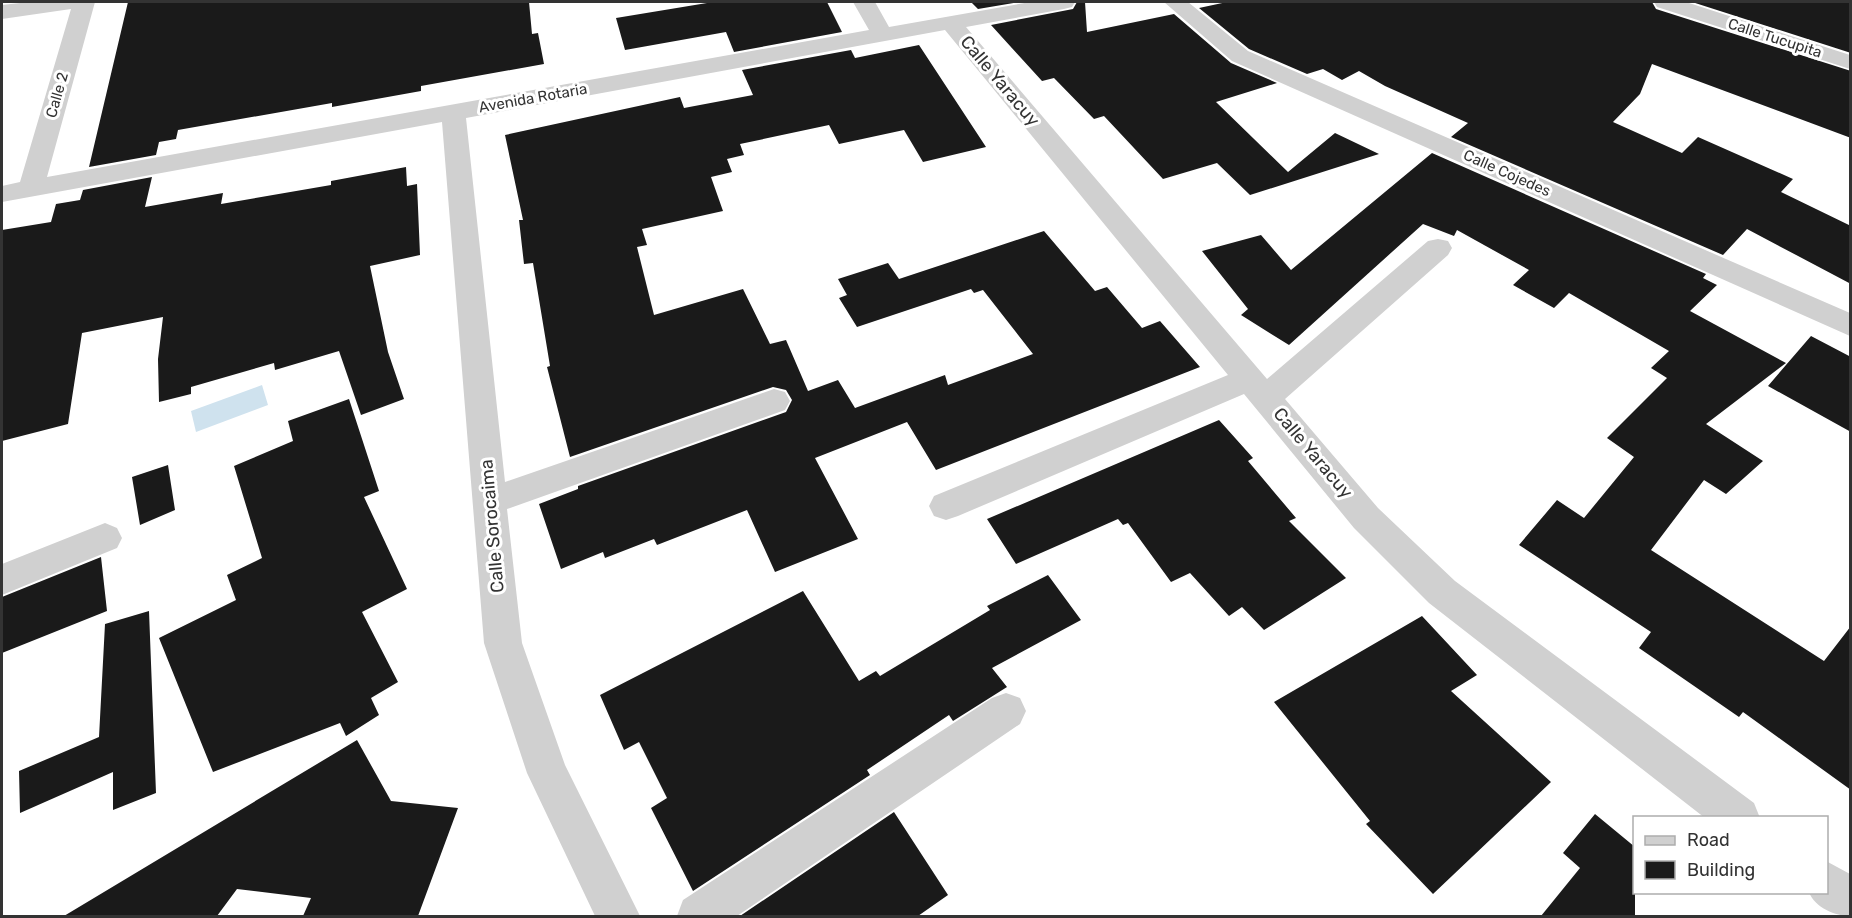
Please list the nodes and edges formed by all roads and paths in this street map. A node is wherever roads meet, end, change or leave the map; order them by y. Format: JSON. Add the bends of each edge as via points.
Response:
{"nodes":[{"id":1,"x":72,"y":2,"type":"edge"},
{"id":2,"x":84,"y":2,"type":"edge"},
{"id":3,"x":864,"y":2,"type":"edge"},
{"id":4,"x":1064,"y":2,"type":"edge"},
{"id":5,"x":1175,"y":2,"type":"edge"},
{"id":6,"x":1665,"y":2,"type":"edge"},
{"id":7,"x":2,"y":12,"type":"edge"},
{"id":8,"x":950,"y":22,"type":"junction"},
{"id":9,"x":883,"y":35,"type":"junction"},
{"id":10,"x":1851,"y":62,"type":"edge"},
{"id":11,"x":453,"y":112,"type":"junction"},
{"id":12,"x":31,"y":189,"type":"junction"},
{"id":13,"x":2,"y":194,"type":"edge"},
{"id":14,"x":1438,"y":248,"type":"dead end"},
{"id":15,"x":1851,"y":325,"type":"edge"},
{"id":16,"x":1258,"y":388,"type":"junction"},
{"id":17,"x":774,"y":401,"type":"dead end"},
{"id":18,"x":490,"y":501,"type":"junction"},
{"id":19,"x":946,"y":506,"type":"dead end"},
{"id":20,"x":105,"y":538,"type":"dead end"},
{"id":21,"x":2,"y":579,"type":"edge"},
{"id":22,"x":1006,"y":711,"type":"dead end"},
{"id":23,"x":1736,"y":816,"type":"edge"},
{"id":24,"x":1828,"y":883,"type":"edge"},
{"id":25,"x":1851,"y":900,"type":"edge"},
{"id":26,"x":618,"y":916,"type":"edge"},
{"id":27,"x":699,"y":916,"type":"edge"}],
"edges":[{"from":1,"to":7,"type":"street"},
{"from":2,"to":12,"type":"street","name":"Calle 2"},
{"from":3,"to":9,"type":"street"},
{"from":4,"to":8,"type":"street","name":"Avenida Rotaria"},
{"from":5,"to":15,"type":"street","name":"Calle Cojedes","via":[[1240,56]]},
{"from":6,"to":10,"type":"street","name":"Calle Tucupita"},
{"from":8,"to":9,"type":"street","name":"Avenida Rotaria"},
{"from":8,"to":16,"type":"street","name":"Calle Yaracuy"},
{"from":9,"to":11,"type":"street","name":"Avenida Rotaria"},
{"from":11,"to":12,"type":"street","name":"Avenida Rotaria"},
{"from":11,"to":18,"type":"street","name":"Calle Sorocaima"},
{"from":12,"to":13,"type":"street","name":"Avenida Rotaria"},
{"from":14,"to":16,"type":"street"},
{"from":16,"to":19,"type":"street"},
{"from":16,"to":23,"type":"street","name":"Calle Yaracuy","via":[[1366,518],[1442,592]]},
{"from":17,"to":18,"type":"street"},
{"from":18,"to":26,"type":"street","name":"Calle Sorocaima","via":[[503,642],[548,773]]},
{"from":20,"to":21,"type":"street"},
{"from":22,"to":27,"type":"street"},
{"from":24,"to":25,"type":"street"}]}
